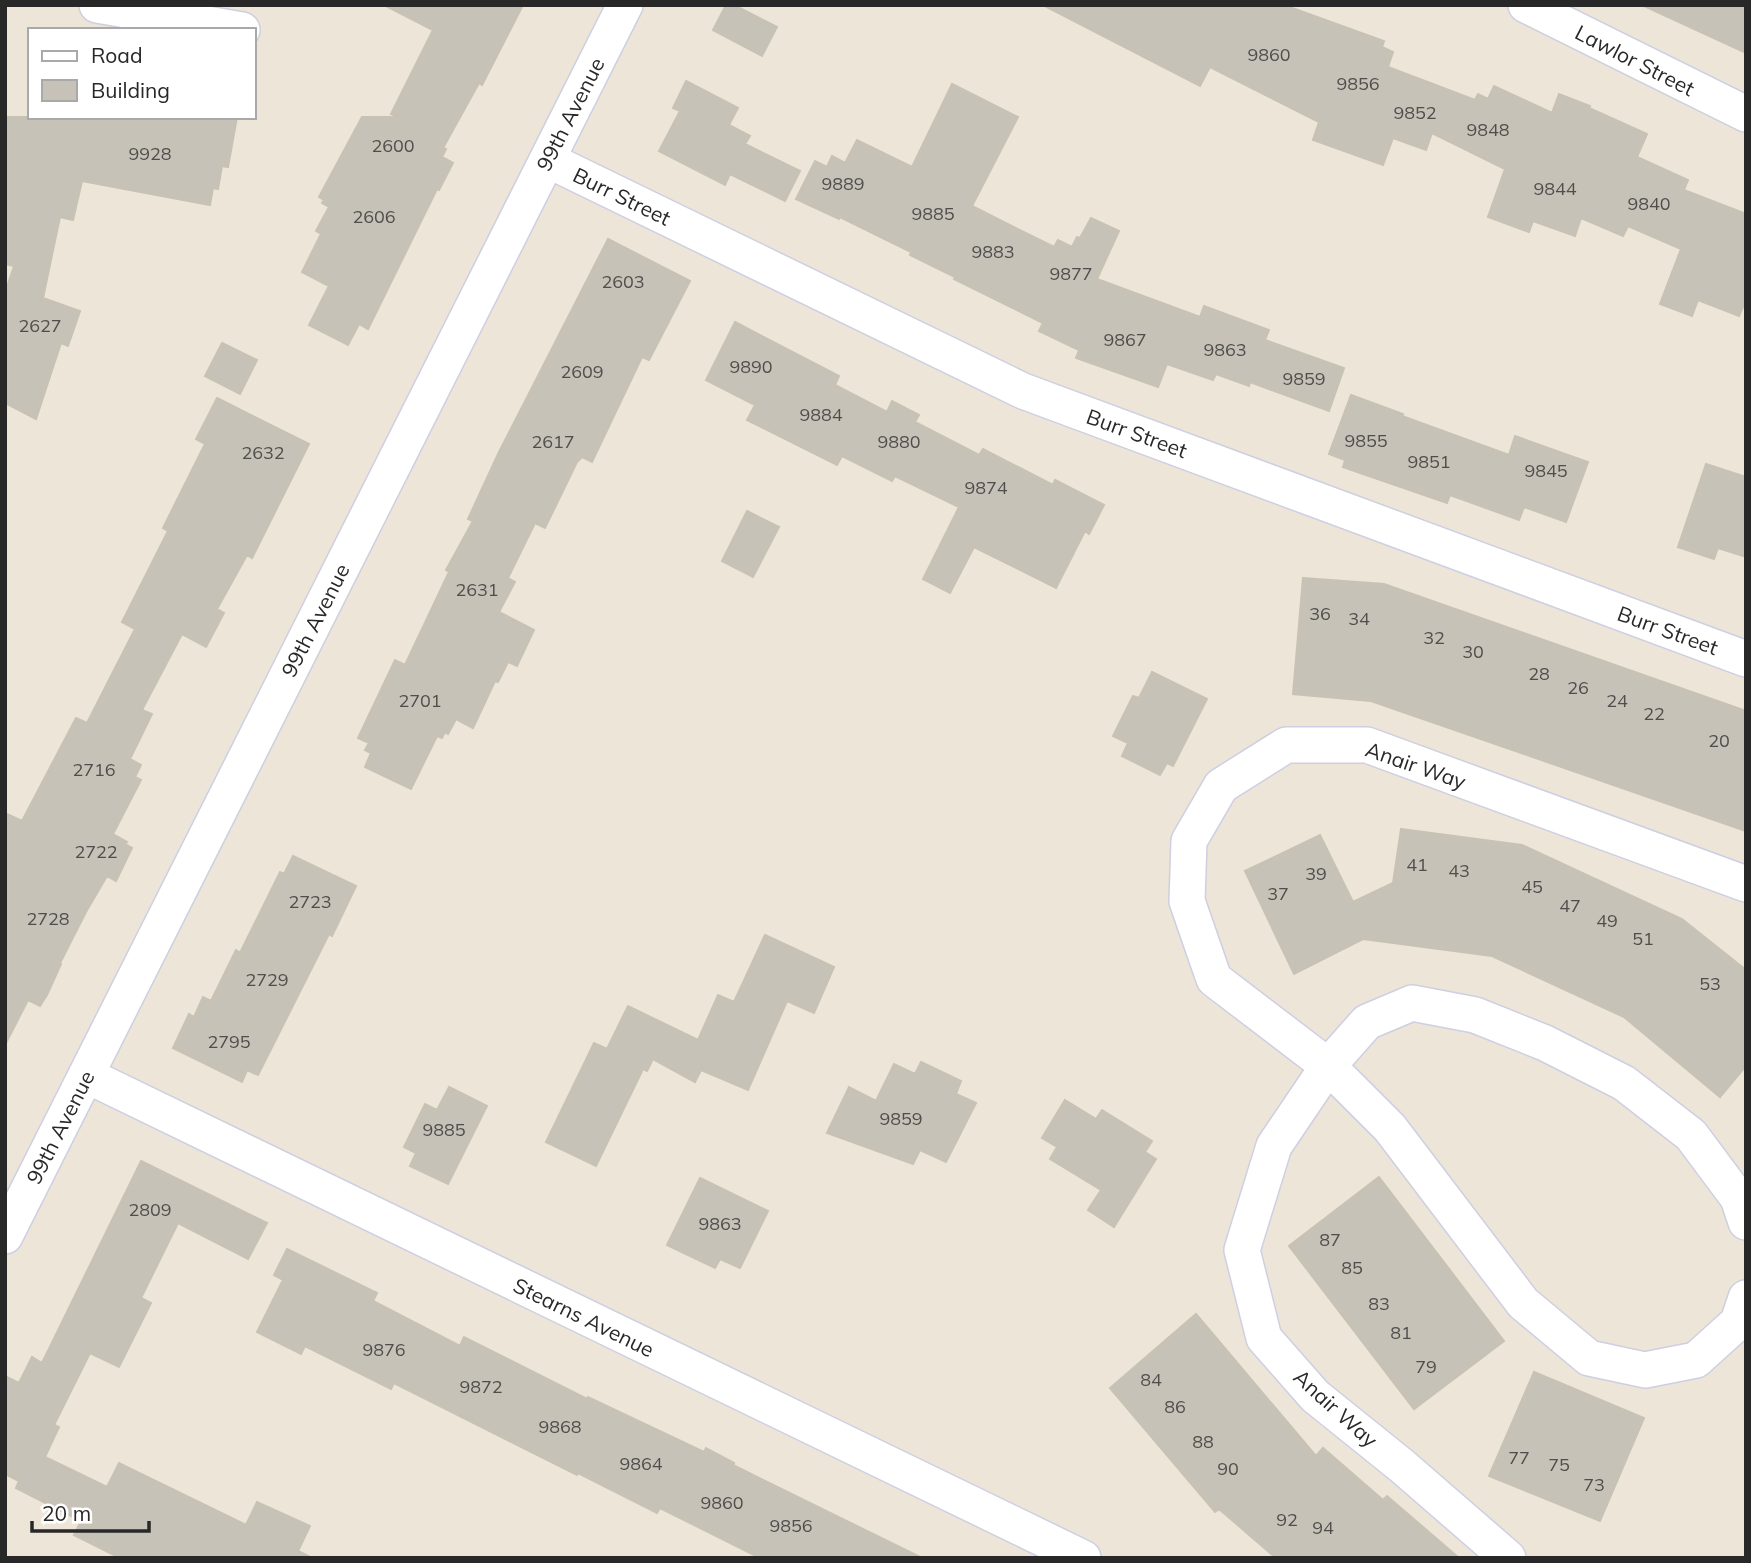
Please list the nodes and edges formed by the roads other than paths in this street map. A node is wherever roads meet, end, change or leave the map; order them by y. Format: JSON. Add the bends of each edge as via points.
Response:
{"nodes":[{"id":1,"x":97,"y":5,"type":"edge"},
{"id":2,"x":625,"y":5,"type":"edge"},
{"id":3,"x":1526,"y":5,"type":"edge"},
{"id":4,"x":230,"y":28,"type":"edge"},
{"id":5,"x":1746,"y":114,"type":"edge"},
{"id":6,"x":548,"y":160,"type":"junction"},
{"id":7,"x":1746,"y":659,"type":"edge"},
{"id":8,"x":1746,"y":884,"type":"edge"},
{"id":9,"x":1328,"y":1066,"type":"junction"},
{"id":10,"x":86,"y":1074,"type":"junction"},
{"id":11,"x":1746,"y":1222,"type":"edge"},
{"id":12,"x":5,"y":1236,"type":"edge"},
{"id":13,"x":1746,"y":1298,"type":"edge"},
{"id":14,"x":1083,"y":1558,"type":"edge"},
{"id":15,"x":1508,"y":1558,"type":"edge"}],
"edges":[{"from":1,"to":4,"type":"street"},
{"from":2,"to":6,"type":"street","name":"99th Avenue"},
{"from":3,"to":5,"type":"street","name":"Lawlor Street"},
{"from":6,"to":7,"type":"street","name":"Burr Street","via":[[1023,391]]},
{"from":6,"to":10,"type":"street","name":"99th Avenue"},
{"from":8,"to":9,"type":"street","name":"Anair Way","via":[[1367,745],[1286,746],[1221,786],[1189,841],[1186,901],[1214,978]]},
{"from":9,"to":11,"type":"street","name":"Anair Way","via":[[1367,1022],[1412,1003],[1475,1015],[1545,1043],[1624,1083],[1691,1135],[1738,1198]]},
{"from":9,"to":13,"type":"street","name":"Anair Way","via":[[1390,1128],[1523,1303],[1590,1358],[1645,1370],[1696,1360],[1738,1322]]},
{"from":9,"to":15,"type":"street","name":"Anair Way","via":[[1274,1146],[1242,1250],[1264,1338],[1315,1396]]},
{"from":10,"to":12,"type":"street","name":"99th Avenue"},
{"from":10,"to":14,"type":"street","name":"Stearns Avenue"}]}
